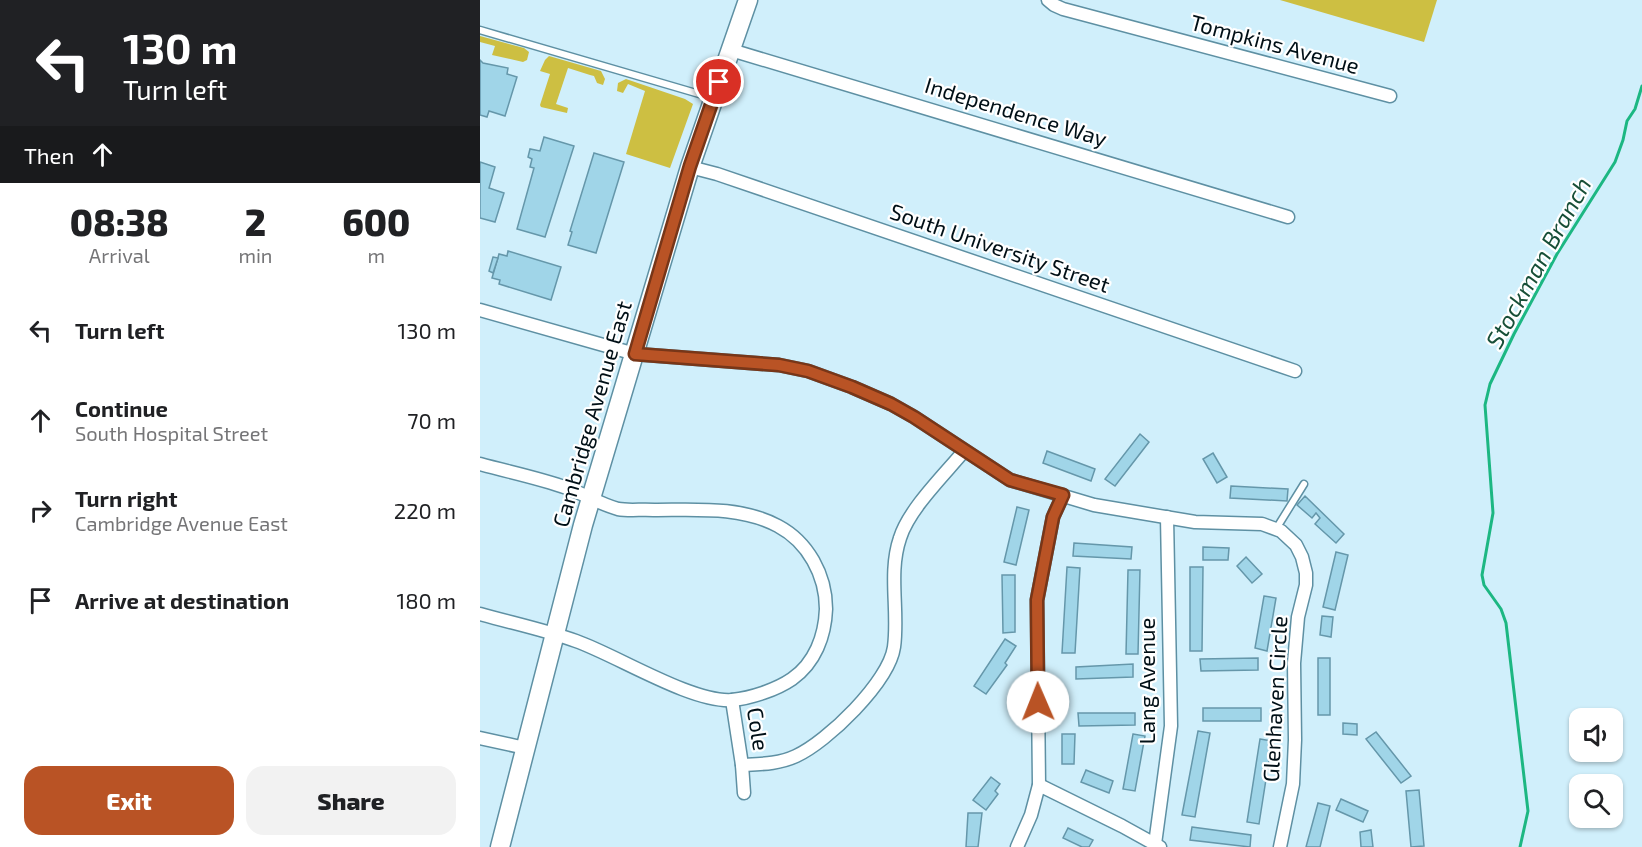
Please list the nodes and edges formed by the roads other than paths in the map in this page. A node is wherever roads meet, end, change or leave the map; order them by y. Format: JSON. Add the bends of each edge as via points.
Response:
{"nodes":[{"id":1,"x":748,"y":0,"type":"edge"},
{"id":2,"x":1048,"y":0,"type":"edge"},
{"id":3,"x":480,"y":30,"type":"edge"},
{"id":4,"x":731,"y":50,"type":"junction"},
{"id":5,"x":1390,"y":96,"type":"dead end"},
{"id":6,"x":714,"y":98,"type":"junction"},
{"id":7,"x":690,"y":166,"type":"junction"},
{"id":8,"x":1288,"y":217,"type":"dead end"},
{"id":9,"x":480,"y":310,"type":"edge"},
{"id":10,"x":635,"y":354,"type":"junction"},
{"id":11,"x":1295,"y":371,"type":"dead end"},
{"id":12,"x":964,"y":451,"type":"junction"},
{"id":13,"x":480,"y":464,"type":"edge"},
{"id":14,"x":1304,"y":484,"type":"dead end"},
{"id":15,"x":1063,"y":495,"type":"junction"},
{"id":16,"x":591,"y":498,"type":"junction"},
{"id":17,"x":1167,"y":517,"type":"junction"},
{"id":18,"x":1275,"y":529,"type":"junction"},
{"id":19,"x":480,"y":614,"type":"edge"},
{"id":20,"x":554,"y":635,"type":"junction"},
{"id":21,"x":732,"y":700,"type":"junction"},
{"id":22,"x":480,"y":738,"type":"edge"},
{"id":23,"x":525,"y":748,"type":"junction"},
{"id":24,"x":742,"y":765,"type":"junction"},
{"id":25,"x":1039,"y":785,"type":"junction"},
{"id":26,"x":744,"y":793,"type":"dead end"},
{"id":27,"x":1158,"y":846,"type":"edge"},
{"id":28,"x":500,"y":847,"type":"edge"},
{"id":29,"x":1017,"y":847,"type":"edge"},
{"id":30,"x":1280,"y":847,"type":"edge"}],
"edges":[{"from":1,"to":4,"type":"main road","name":"Cambridge Avenue East"},
{"from":2,"to":5,"type":"street","name":"Tompkins Avenue","via":[[1063,9]]},
{"from":3,"to":6,"type":"lane"},
{"from":4,"to":6,"type":"main road","name":"Cambridge Avenue East"},
{"from":4,"to":8,"type":"street","name":"Independence Way"},
{"from":6,"to":7,"type":"main road","name":"Cambridge Avenue East"},
{"from":7,"to":10,"type":"main road","name":"Cambridge Avenue East"},
{"from":7,"to":11,"type":"street","name":"South University Street"},
{"from":9,"to":10,"type":"street","name":"Glenhaven Circle"},
{"from":10,"to":12,"type":"street","name":"Glenhaven Circle","via":[[779,365],[808,371],[891,404]]},
{"from":10,"to":16,"type":"main road","name":"Cambridge Avenue East"},
{"from":12,"to":15,"type":"street","name":"Glenhaven Circle","via":[[1010,480]]},
{"from":12,"to":24,"type":"street","via":[[912,515],[900,536],[895,562],[894,647],[880,680],[809,749],[780,762]]},
{"from":13,"to":16,"type":"street"},
{"from":14,"to":18,"type":"lane"},
{"from":15,"to":17,"type":"street","name":"Glenhaven Circle","via":[[1094,506]]},
{"from":15,"to":25,"type":"street","via":[[1053,517],[1037,600]]},
{"from":16,"to":20,"type":"main road","name":"Cambridge Avenue East"},
{"from":16,"to":21,"type":"street","via":[[619,509],[718,511],[750,516],[785,530],[809,554],[821,578],[826,604],[824,630],[816,652],[786,682]]},
{"from":17,"to":18,"type":"street","name":"Glenhaven Circle","via":[[1195,522],[1252,523]]},
{"from":17,"to":27,"type":"street","name":"Lang Avenue","via":[[1171,726]]},
{"from":18,"to":30,"type":"street","name":"Glenhaven Circle","via":[[1296,545],[1306,573],[1294,663],[1293,784]]},
{"from":19,"to":20,"type":"street"},
{"from":20,"to":21,"type":"street","via":[[702,696]]},
{"from":20,"to":23,"type":"main road","name":"Cambridge Avenue East"},
{"from":21,"to":24,"type":"street","name":"Cole"},
{"from":22,"to":23,"type":"street"},
{"from":23,"to":28,"type":"main road","name":"Cambridge Avenue East"},
{"from":24,"to":26,"type":"street"},
{"from":25,"to":27,"type":"street"},
{"from":25,"to":29,"type":"street"}]}
